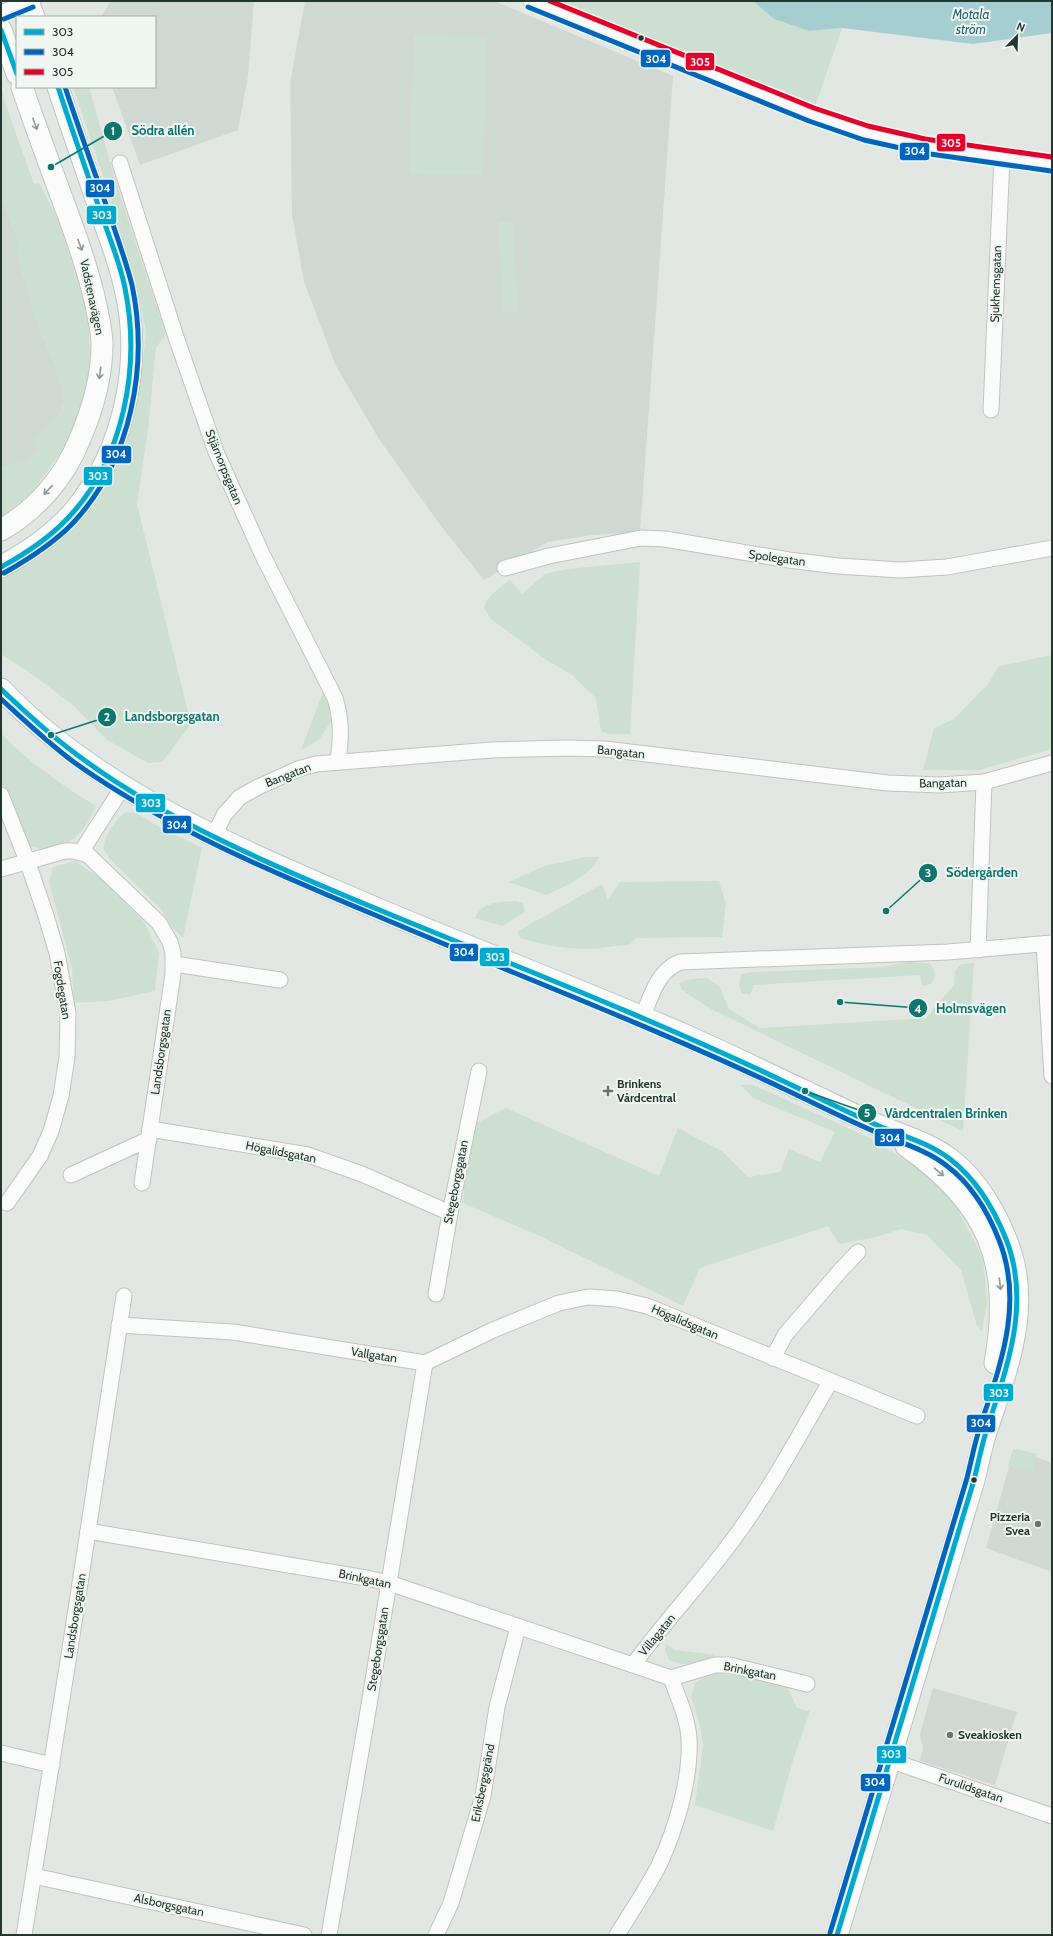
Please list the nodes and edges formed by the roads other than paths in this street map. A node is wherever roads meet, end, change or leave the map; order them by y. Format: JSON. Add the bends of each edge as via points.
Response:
{"nodes":[{"id":1,"x":531,"y":1,"type":"edge"},
{"id":2,"x":30,"y":5,"type":"edge"},
{"id":3,"x":1,"y":13,"type":"edge"},
{"id":4,"x":1,"y":30,"type":"edge"},
{"id":5,"x":16,"y":71,"type":"edge"},
{"id":6,"x":22,"y":88,"type":"edge"},
{"id":7,"x":58,"y":88,"type":"edge"},
{"id":8,"x":1002,"y":157,"type":"junction"},
{"id":9,"x":120,"y":163,"type":"dead end"},
{"id":10,"x":1052,"y":164,"type":"edge"},
{"id":11,"x":990,"y":410,"type":"dead end"},
{"id":12,"x":1,"y":530,"type":"edge"},
{"id":13,"x":1052,"y":548,"type":"edge"},
{"id":14,"x":1,"y":567,"type":"edge"},
{"id":15,"x":505,"y":568,"type":"dead end"},
{"id":16,"x":1,"y":689,"type":"edge"},
{"id":17,"x":338,"y":762,"type":"junction"},
{"id":18,"x":1052,"y":763,"type":"edge"},
{"id":19,"x":984,"y":782,"type":"junction"},
{"id":20,"x":124,"y":785,"type":"junction"},
{"id":21,"x":1,"y":795,"type":"edge"},
{"id":22,"x":214,"y":836,"type":"junction"},
{"id":23,"x":81,"y":852,"type":"junction"},
{"id":24,"x":28,"y":863,"type":"junction"},
{"id":25,"x":1,"y":869,"type":"edge"},
{"id":26,"x":1048,"y":944,"type":"edge"},
{"id":27,"x":978,"y":950,"type":"junction"},
{"id":28,"x":174,"y":964,"type":"junction"},
{"id":29,"x":280,"y":980,"type":"dead end"},
{"id":30,"x":642,"y":1018,"type":"junction"},
{"id":31,"x":479,"y":1071,"type":"dead end"},
{"id":32,"x":1052,"y":1076,"type":"edge"},
{"id":33,"x":149,"y":1134,"type":"junction"},
{"id":34,"x":71,"y":1175,"type":"dead end"},
{"id":35,"x":142,"y":1183,"type":"dead end"},
{"id":36,"x":7,"y":1203,"type":"dead end"},
{"id":37,"x":450,"y":1213,"type":"junction"},
{"id":38,"x":858,"y":1252,"type":"dead end"},
{"id":39,"x":436,"y":1294,"type":"dead end"},
{"id":40,"x":124,"y":1296,"type":"dead end"},
{"id":41,"x":120,"y":1325,"type":"junction"},
{"id":42,"x":774,"y":1358,"type":"junction"},
{"id":43,"x":424,"y":1363,"type":"junction"},
{"id":44,"x":830,"y":1382,"type":"junction"},
{"id":45,"x":917,"y":1416,"type":"dead end"},
{"id":46,"x":88,"y":1531,"type":"junction"},
{"id":47,"x":389,"y":1583,"type":"junction"},
{"id":48,"x":518,"y":1627,"type":"junction"},
{"id":49,"x":633,"y":1665,"type":"junction"},
{"id":50,"x":671,"y":1678,"type":"junction"},
{"id":51,"x":807,"y":1684,"type":"dead end"},
{"id":52,"x":1,"y":1753,"type":"edge"},
{"id":53,"x":889,"y":1760,"type":"junction"},
{"id":54,"x":52,"y":1765,"type":"junction"},
{"id":55,"x":1052,"y":1816,"type":"edge"},
{"id":56,"x":34,"y":1876,"type":"junction"},
{"id":57,"x":24,"y":1935,"type":"edge"},
{"id":58,"x":304,"y":1935,"type":"edge"},
{"id":59,"x":329,"y":1935,"type":"edge"},
{"id":60,"x":436,"y":1935,"type":"edge"},
{"id":61,"x":617,"y":1935,"type":"edge"},
{"id":62,"x":836,"y":1935,"type":"edge"}],
"edges":[{"from":1,"to":8,"type":"street","via":[[866,133],[911,143]]},
{"from":2,"to":3,"type":"street"},
{"from":4,"to":5,"type":"main road"},
{"from":6,"to":12,"type":"main road","name":"Vadstenavägen","one_way":true,"via":[[83,253],[98,316],[102,342],[101,368],[87,423],[58,481],[34,505]]},
{"from":7,"to":14,"type":"main road","via":[[125,288],[132,349],[129,383],[123,416],[113,447],[90,491],[57,528],[28,552]]},
{"from":8,"to":10,"type":"street"},
{"from":8,"to":11,"type":"street","name":"Sjukhemsgatan"},
{"from":9,"to":17,"type":"street","name":"Stjärnorpsgatan","via":[[216,452],[263,556],[340,713],[342,728]]},
{"from":13,"to":15,"type":"street","name":"Spolegatan","via":[[947,567],[900,570],[803,562],[665,539],[641,538],[549,556]]},
{"from":16,"to":20,"type":"main road","via":[[66,746]]},
{"from":17,"to":19,"type":"street","name":"Bangatan","via":[[492,750],[605,749],[888,783],[940,785]]},
{"from":17,"to":22,"type":"street","name":"Bangatan","via":[[298,769],[240,797],[224,815]]},
{"from":18,"to":19,"type":"street","name":"Bangatan"},
{"from":19,"to":27,"type":"street"},
{"from":20,"to":22,"type":"main road"},
{"from":20,"to":23,"type":"street"},
{"from":21,"to":24,"type":"street","name":"Fogdegatan"},
{"from":22,"to":30,"type":"main road","via":[[444,937]]},
{"from":23,"to":24,"type":"street","via":[[65,851]]},
{"from":23,"to":28,"type":"street","name":"Landsborgsgatan","via":[[94,860],[159,923],[170,942]]},
{"from":24,"to":25,"type":"street"},
{"from":24,"to":36,"type":"street","name":"Fogdegatan","via":[[57,953],[68,1013],[67,1057],[61,1096],[51,1131],[40,1156]]},
{"from":26,"to":27,"type":"street"},
{"from":26,"to":32,"type":"street"},
{"from":27,"to":30,"type":"street","via":[[680,962],[661,976]]},
{"from":28,"to":29,"type":"street"},
{"from":28,"to":33,"type":"street","name":"Landsborgsgatan"},
{"from":30,"to":53,"type":"main road","via":[[716,1049],[874,1124],[941,1173],[961,1192],[992,1248],[1002,1301],[1000,1340],[985,1435],[974,1480]]},
{"from":31,"to":37,"type":"street","name":"Stegeborgsgatan"},
{"from":33,"to":34,"type":"street"},
{"from":33,"to":35,"type":"street","name":"Landsborgsgatan"},
{"from":33,"to":37,"type":"street","name":"Högalidsgatan","via":[[308,1155],[362,1174]]},
{"from":37,"to":39,"type":"street","name":"Stegeborgsgatan"},
{"from":38,"to":42,"type":"street","via":[[785,1335]]},
{"from":40,"to":41,"type":"street","name":"Landsborgsgatan"},
{"from":41,"to":43,"type":"street","name":"Vallgatan","via":[[233,1332]]},
{"from":41,"to":46,"type":"street","name":"Landsborgsgatan"},
{"from":42,"to":43,"type":"street","name":"Högalidsgatan","via":[[647,1306],[617,1299],[588,1297],[559,1303],[506,1324]]},
{"from":42,"to":44,"type":"street","name":"Högalidsgatan"},
{"from":43,"to":47,"type":"street","name":"Stegeborgsgatan"},
{"from":44,"to":45,"type":"street","name":"Högalidsgatan"},
{"from":44,"to":49,"type":"street","name":"Villagatan","via":[[779,1471],[736,1536]]},
{"from":46,"to":47,"type":"street","name":"Brinkgatan"},
{"from":46,"to":54,"type":"street","name":"Landsborgsgatan"},
{"from":47,"to":48,"type":"street","name":"Brinkgatan"},
{"from":47,"to":59,"type":"street","name":"Stegeborgsgatan"},
{"from":48,"to":49,"type":"street","name":"Brinkgatan"},
{"from":48,"to":60,"type":"street","name":"Eriksbergsgränd","via":[[497,1707],[483,1796],[451,1903]]},
{"from":49,"to":50,"type":"street","name":"Villagatan"},
{"from":50,"to":51,"type":"street","name":"Brinkgatan","via":[[708,1667],[730,1665]]},
{"from":50,"to":61,"type":"street","via":[[689,1738],[688,1772],[682,1804],[659,1865]]},
{"from":52,"to":54,"type":"street"},
{"from":53,"to":55,"type":"street","name":"Furulidsgatan"},
{"from":53,"to":62,"type":"main road"},
{"from":54,"to":56,"type":"street","name":"Landsborgsgatan"},
{"from":56,"to":57,"type":"street","name":"Landsborgsgatan"},
{"from":56,"to":58,"type":"street","name":"Alsborgsgatan"}]}
